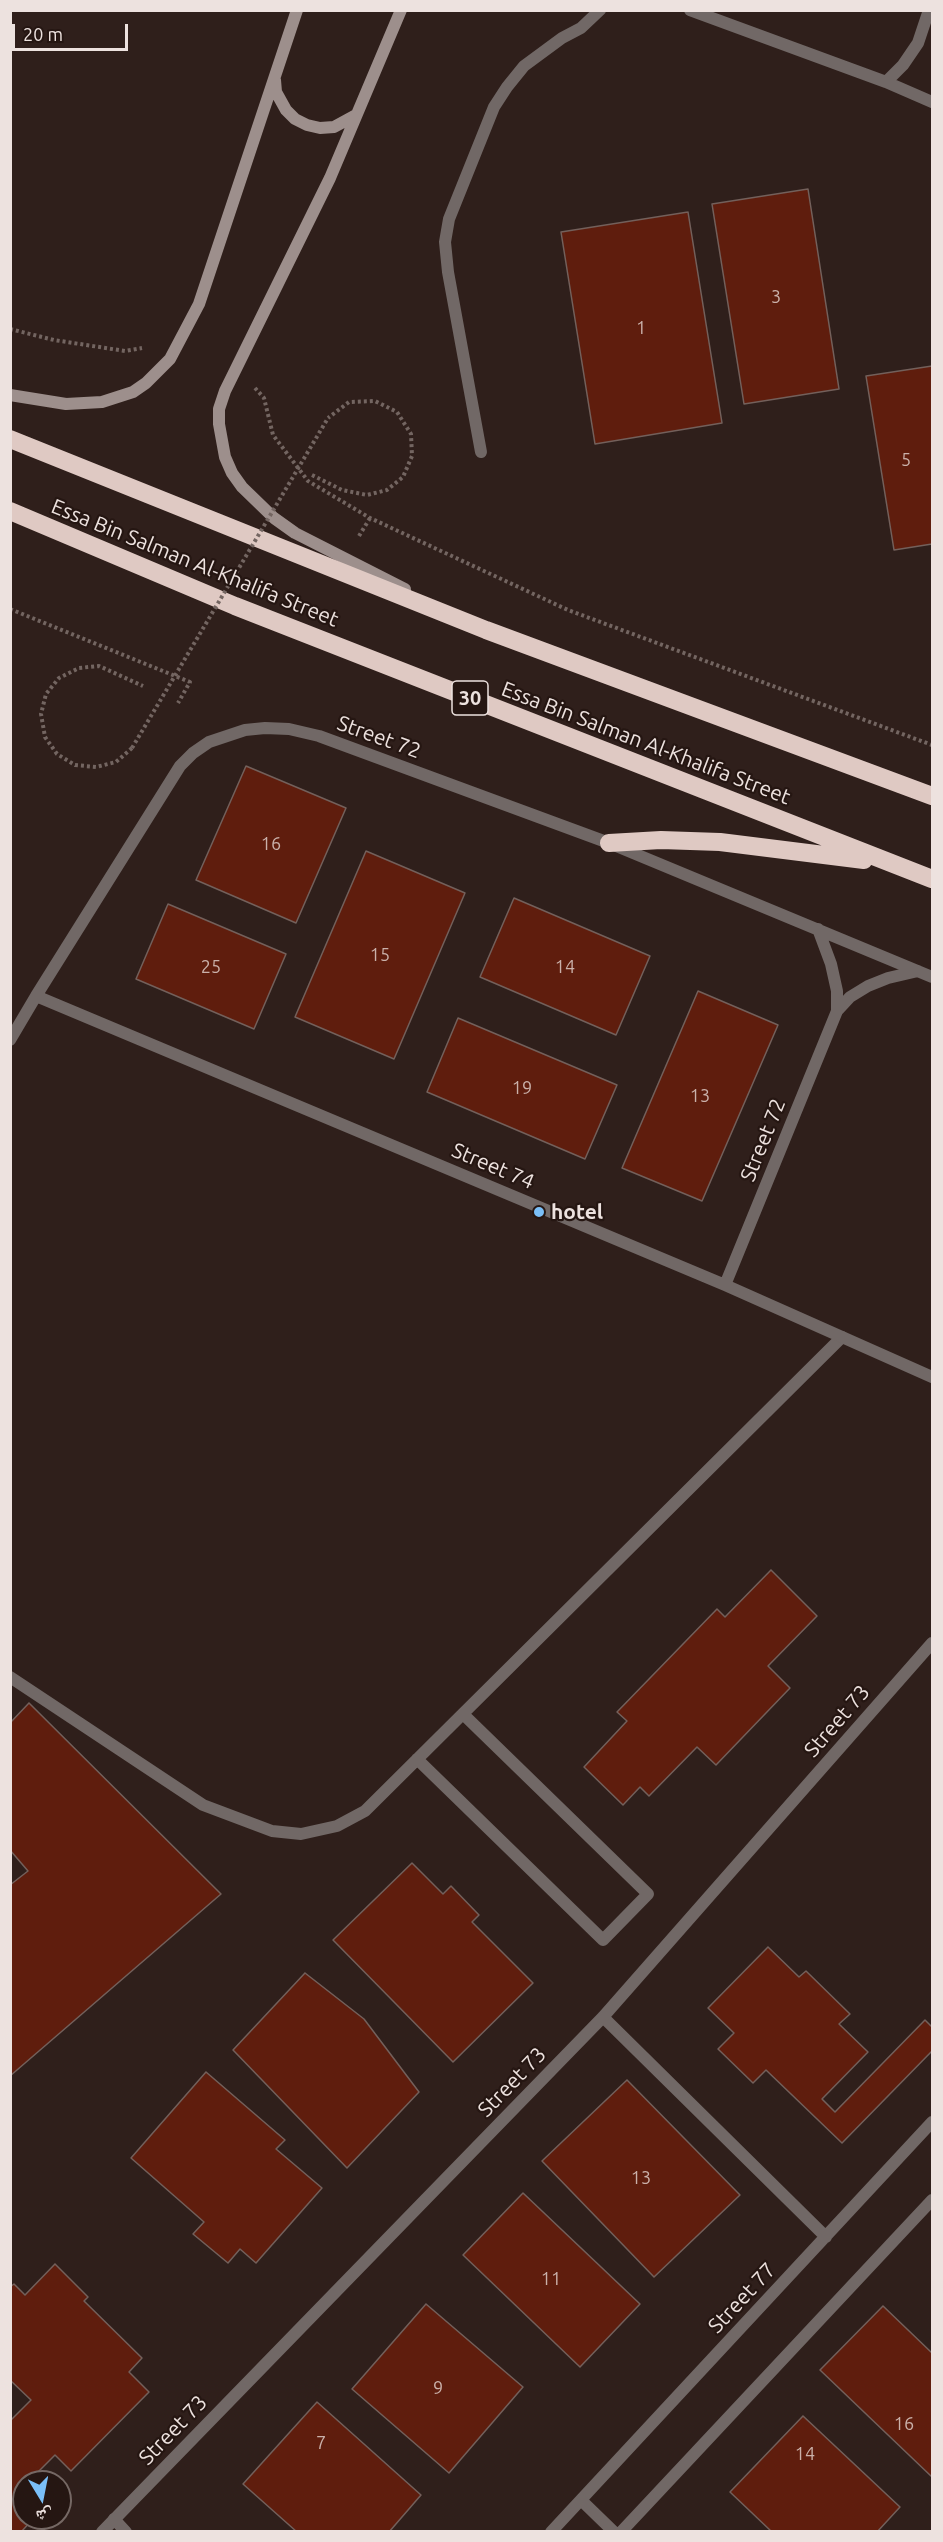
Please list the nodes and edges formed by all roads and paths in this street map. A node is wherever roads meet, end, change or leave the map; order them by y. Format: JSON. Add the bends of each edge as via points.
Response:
{"nodes":[{"id":1,"x":297,"y":10,"type":"edge"},
{"id":2,"x":401,"y":10,"type":"edge"},
{"id":3,"x":600,"y":10,"type":"edge"},
{"id":4,"x":690,"y":10,"type":"edge"},
{"id":5,"x":929,"y":10,"type":"edge"},
{"id":6,"x":275,"y":78,"type":"junction"},
{"id":7,"x":886,"y":82,"type":"junction"},
{"id":8,"x":933,"y":102,"type":"edge"},
{"id":9,"x":357,"y":115,"type":"junction"},
{"id":10,"x":10,"y":329,"type":"edge"},
{"id":11,"x":181,"y":340,"type":"junction"},
{"id":12,"x":237,"y":367,"type":"junction"},
{"id":13,"x":10,"y":395,"type":"edge"},
{"id":14,"x":10,"y":439,"type":"edge"},
{"id":15,"x":481,"y":452,"type":"dead end"},
{"id":16,"x":312,"y":475,"type":"dead end"},
{"id":17,"x":10,"y":511,"type":"edge"},
{"id":18,"x":10,"y":609,"type":"edge"},
{"id":19,"x":486,"y":630,"type":"junction"},
{"id":20,"x":143,"y":686,"type":"dead end"},
{"id":21,"x":178,"y":703,"type":"dead end"},
{"id":22,"x":933,"y":745,"type":"edge"},
{"id":23,"x":933,"y":796,"type":"edge"},
{"id":24,"x":609,"y":843,"type":"junction"},
{"id":25,"x":891,"y":863,"type":"junction"},
{"id":26,"x":933,"y":879,"type":"edge"},
{"id":27,"x":818,"y":929,"type":"junction"},
{"id":28,"x":918,"y":971,"type":"junction"},
{"id":29,"x":933,"y":977,"type":"edge"},
{"id":30,"x":36,"y":996,"type":"junction"},
{"id":31,"x":837,"y":1011,"type":"junction"},
{"id":32,"x":10,"y":1040,"type":"edge"},
{"id":33,"x":726,"y":1285,"type":"junction"},
{"id":34,"x":842,"y":1337,"type":"junction"},
{"id":35,"x":933,"y":1377,"type":"edge"},
{"id":36,"x":933,"y":1643,"type":"edge"},
{"id":37,"x":10,"y":1677,"type":"edge"},
{"id":38,"x":463,"y":1714,"type":"junction"},
{"id":39,"x":417,"y":1759,"type":"junction"},
{"id":40,"x":603,"y":2017,"type":"junction"},
{"id":41,"x":933,"y":2122,"type":"edge"},
{"id":42,"x":933,"y":2200,"type":"edge"},
{"id":43,"x":825,"y":2237,"type":"junction"},
{"id":44,"x":581,"y":2500,"type":"junction"},
{"id":45,"x":114,"y":2519,"type":"junction"},
{"id":46,"x":102,"y":2532,"type":"edge"},
{"id":47,"x":126,"y":2532,"type":"edge"},
{"id":48,"x":551,"y":2532,"type":"edge"},
{"id":49,"x":614,"y":2532,"type":"edge"},
{"id":50,"x":621,"y":2532,"type":"edge"}],
"edges":[{"from":1,"to":6,"type":"street"},
{"from":2,"to":9,"type":"street"},
{"from":3,"to":15,"type":"street","via":[[581,28],[524,66],[507,87],[449,219],[445,242],[448,272]]},
{"from":4,"to":7,"type":"street"},
{"from":5,"to":7,"type":"street","via":[[918,43]]},
{"from":6,"to":9,"type":"street","via":[[276,92],[286,110],[307,125],[334,127]]},
{"from":6,"to":11,"type":"street","via":[[199,304]]},
{"from":7,"to":8,"type":"street"},
{"from":9,"to":12,"type":"street"},
{"from":10,"to":11,"type":"path","via":[[125,351]]},
{"from":11,"to":13,"type":"street","via":[[170,359],[146,383],[119,398],[66,404]]},
{"from":12,"to":19,"type":"street","via":[[219,409],[220,439],[232,473],[256,502],[295,533]]},
{"from":12,"to":22,"type":"path","via":[[264,399],[273,435],[308,480],[370,519],[568,610]]},
{"from":14,"to":19,"type":"highway"},
{"from":16,"to":20,"type":"path","bridge":true,"via":[[342,490],[367,495],[387,490],[403,477],[412,456],[411,434],[397,411],[375,400],[349,402],[327,418],[132,748],[116,762],[96,767],[75,765],[57,754],[45,737],[40,714],[46,694],[59,678],[79,668],[99,666]]},
{"from":17,"to":25,"type":"highway","name":"Essa Bin Salman Al-Khalifa Street","number":"30","via":[[235,606]]},
{"from":18,"to":21,"type":"path","via":[[190,682]]},
{"from":19,"to":23,"type":"highway"},
{"from":24,"to":25,"type":"highway","via":[[720,842]]},
{"from":24,"to":27,"type":"street","name":"Street 72"},
{"from":24,"to":30,"type":"street","name":"Street 72","via":[[319,736],[289,729],[245,730],[223,736],[193,753],[180,766]]},
{"from":25,"to":26,"type":"highway","name":"Essa Bin Salman Al-Khalifa Street","number":"30"},
{"from":27,"to":28,"type":"street","name":"Street 72"},
{"from":27,"to":31,"type":"street","name":"Street 72","via":[[831,964]]},
{"from":28,"to":29,"type":"street","name":"Street 72"},
{"from":28,"to":31,"type":"street","name":"Street 72","via":[[868,986]]},
{"from":30,"to":32,"type":"street","name":"Street 72"},
{"from":30,"to":33,"type":"street","name":"Street 74"},
{"from":31,"to":33,"type":"street","name":"Street 72"},
{"from":33,"to":34,"type":"street","name":"Street 74"},
{"from":34,"to":35,"type":"street","name":"Street 74"},
{"from":34,"to":38,"type":"street"},
{"from":36,"to":40,"type":"street","name":"Street 73"},
{"from":37,"to":39,"type":"street","via":[[203,1805],[272,1831],[301,1834],[337,1826],[364,1811]]},
{"from":38,"to":39,"type":"street"},
{"from":38,"to":39,"type":"street","via":[[648,1894],[603,1940]]},
{"from":40,"to":43,"type":"street"},
{"from":40,"to":45,"type":"street","name":"Street 73"},
{"from":41,"to":43,"type":"street","name":"Street 77"},
{"from":42,"to":50,"type":"street"},
{"from":43,"to":44,"type":"street","name":"Street 77"},
{"from":44,"to":48,"type":"street","name":"Street 77"},
{"from":44,"to":49,"type":"street"},
{"from":45,"to":46,"type":"street","name":"Street 73"},
{"from":45,"to":47,"type":"street"}]}
